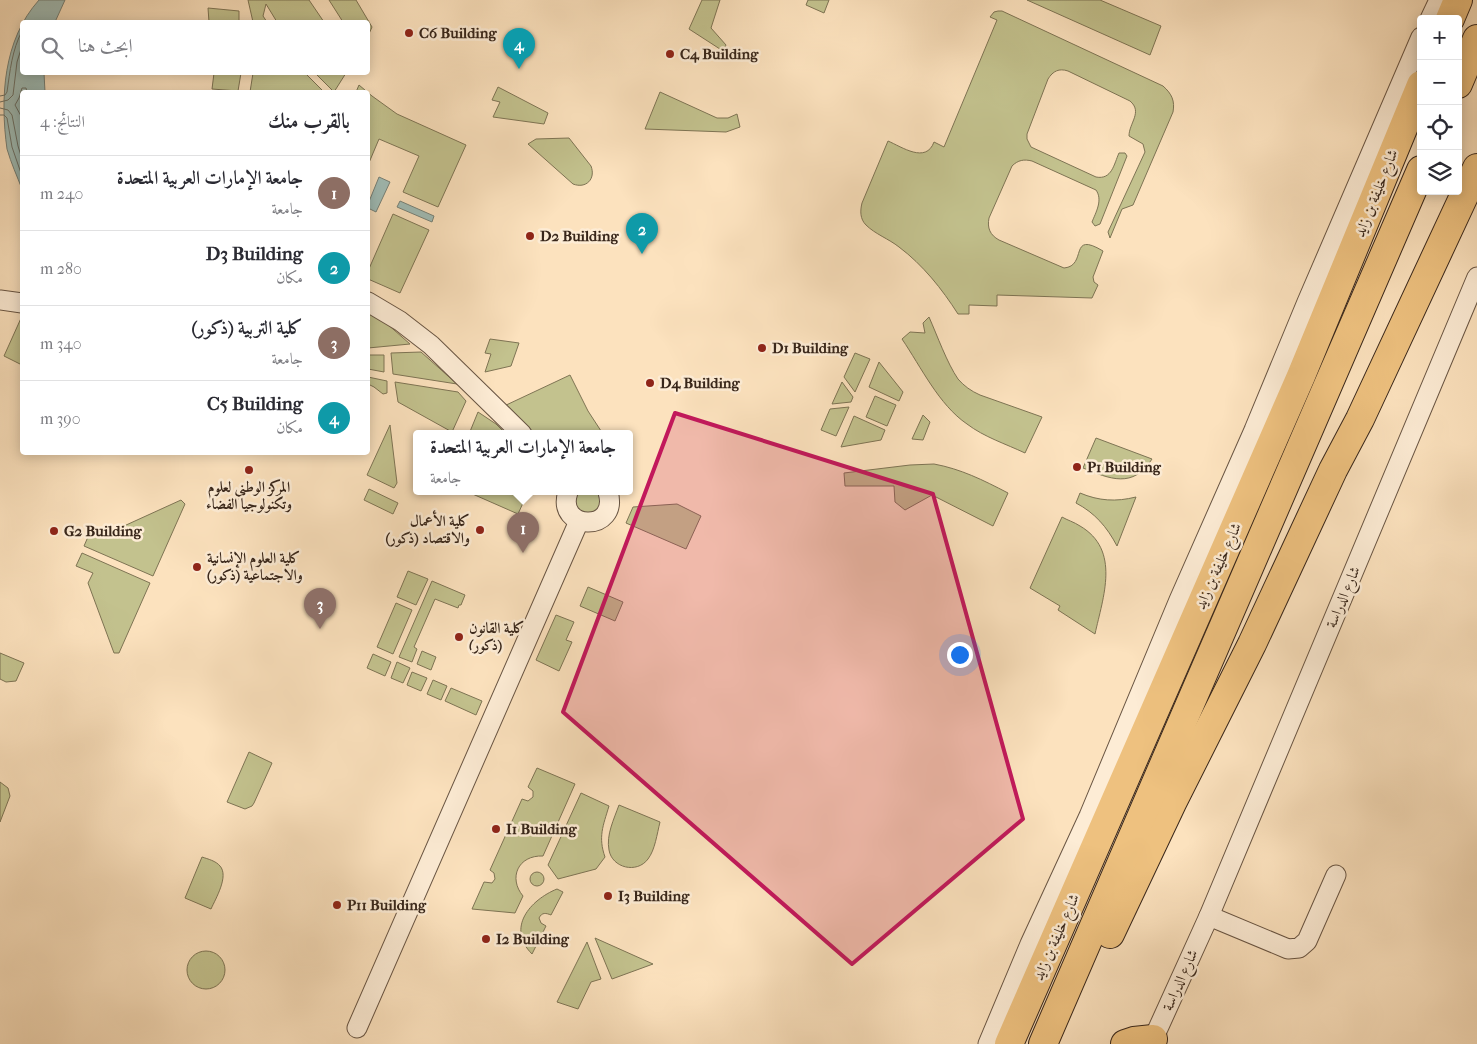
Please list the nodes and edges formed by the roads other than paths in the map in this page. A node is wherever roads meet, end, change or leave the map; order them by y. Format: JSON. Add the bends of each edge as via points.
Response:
{"nodes":[{"id":1,"x":1429,"y":0,"type":"edge"},
{"id":2,"x":1439,"y":0,"type":"edge"},
{"id":3,"x":1458,"y":0,"type":"edge"},
{"id":4,"x":1424,"y":15,"type":"edge"},
{"id":5,"x":1432,"y":15,"type":"edge"},
{"id":6,"x":1452,"y":15,"type":"edge"},
{"id":7,"x":1477,"y":38,"type":"edge"},
{"id":8,"x":1417,"y":45,"type":"edge"},
{"id":9,"x":1462,"y":74,"type":"edge"},
{"id":10,"x":1417,"y":95,"type":"edge"},
{"id":11,"x":1417,"y":179,"type":"edge"},
{"id":12,"x":1472,"y":179,"type":"edge"},
{"id":13,"x":1477,"y":277,"type":"edge"},
{"id":14,"x":0,"y":300,"type":"edge"},
{"id":15,"x":20,"y":303,"type":"edge"},
{"id":16,"x":370,"y":303,"type":"edge"},
{"id":17,"x":518,"y":430,"type":"edge"},
{"id":18,"x":567,"y":495,"type":"edge"},
{"id":19,"x":608,"y":495,"type":"edge"},
{"id":20,"x":579,"y":521,"type":"junction"},
{"id":21,"x":1336,"y":875,"type":"dead end"},
{"id":22,"x":1209,"y":916,"type":"junction"},
{"id":23,"x":1058,"y":1009,"type":"junction"},
{"id":24,"x":357,"y":1028,"type":"dead end"},
{"id":25,"x":1152,"y":1042,"type":"edge"},
{"id":26,"x":988,"y":1044,"type":"edge"},
{"id":27,"x":1009,"y":1044,"type":"edge"},
{"id":28,"x":1043,"y":1044,"type":"edge"},
{"id":29,"x":1125,"y":1044,"type":"edge"}],
"edges":[{"from":1,"to":4,"type":"street"},
{"from":2,"to":5,"type":"street"},
{"from":3,"to":6,"type":"highway"},
{"from":7,"to":9,"type":"highway"},
{"from":8,"to":26,"type":"street"},
{"from":10,"to":27,"type":"highway","name":"شارع خليفة بن زايد","via":[[1301,376]]},
{"from":11,"to":23,"type":"highway","name":"شارع خليفة بن زايد"},
{"from":12,"to":23,"type":"highway","via":[[1096,966],[1074,1000]]},
{"from":13,"to":22,"type":"street","name":"شارع الدراسة"},
{"from":14,"to":15,"type":"street"},
{"from":16,"to":17,"type":"street","via":[[400,320],[431,345]]},
{"from":18,"to":20,"type":"street","via":[[570,513]]},
{"from":19,"to":20,"type":"street","via":[[610,504],[601,518],[590,523]]},
{"from":20,"to":24,"type":"street"},
{"from":21,"to":22,"type":"street","via":[[1307,941],[1299,948],[1288,949]]},
{"from":22,"to":25,"type":"street","name":"شارع الدراسة"},
{"from":23,"to":28,"type":"highway","name":"شارع خليفة بن زايد"},
{"from":25,"to":29,"type":"highway"}]}
